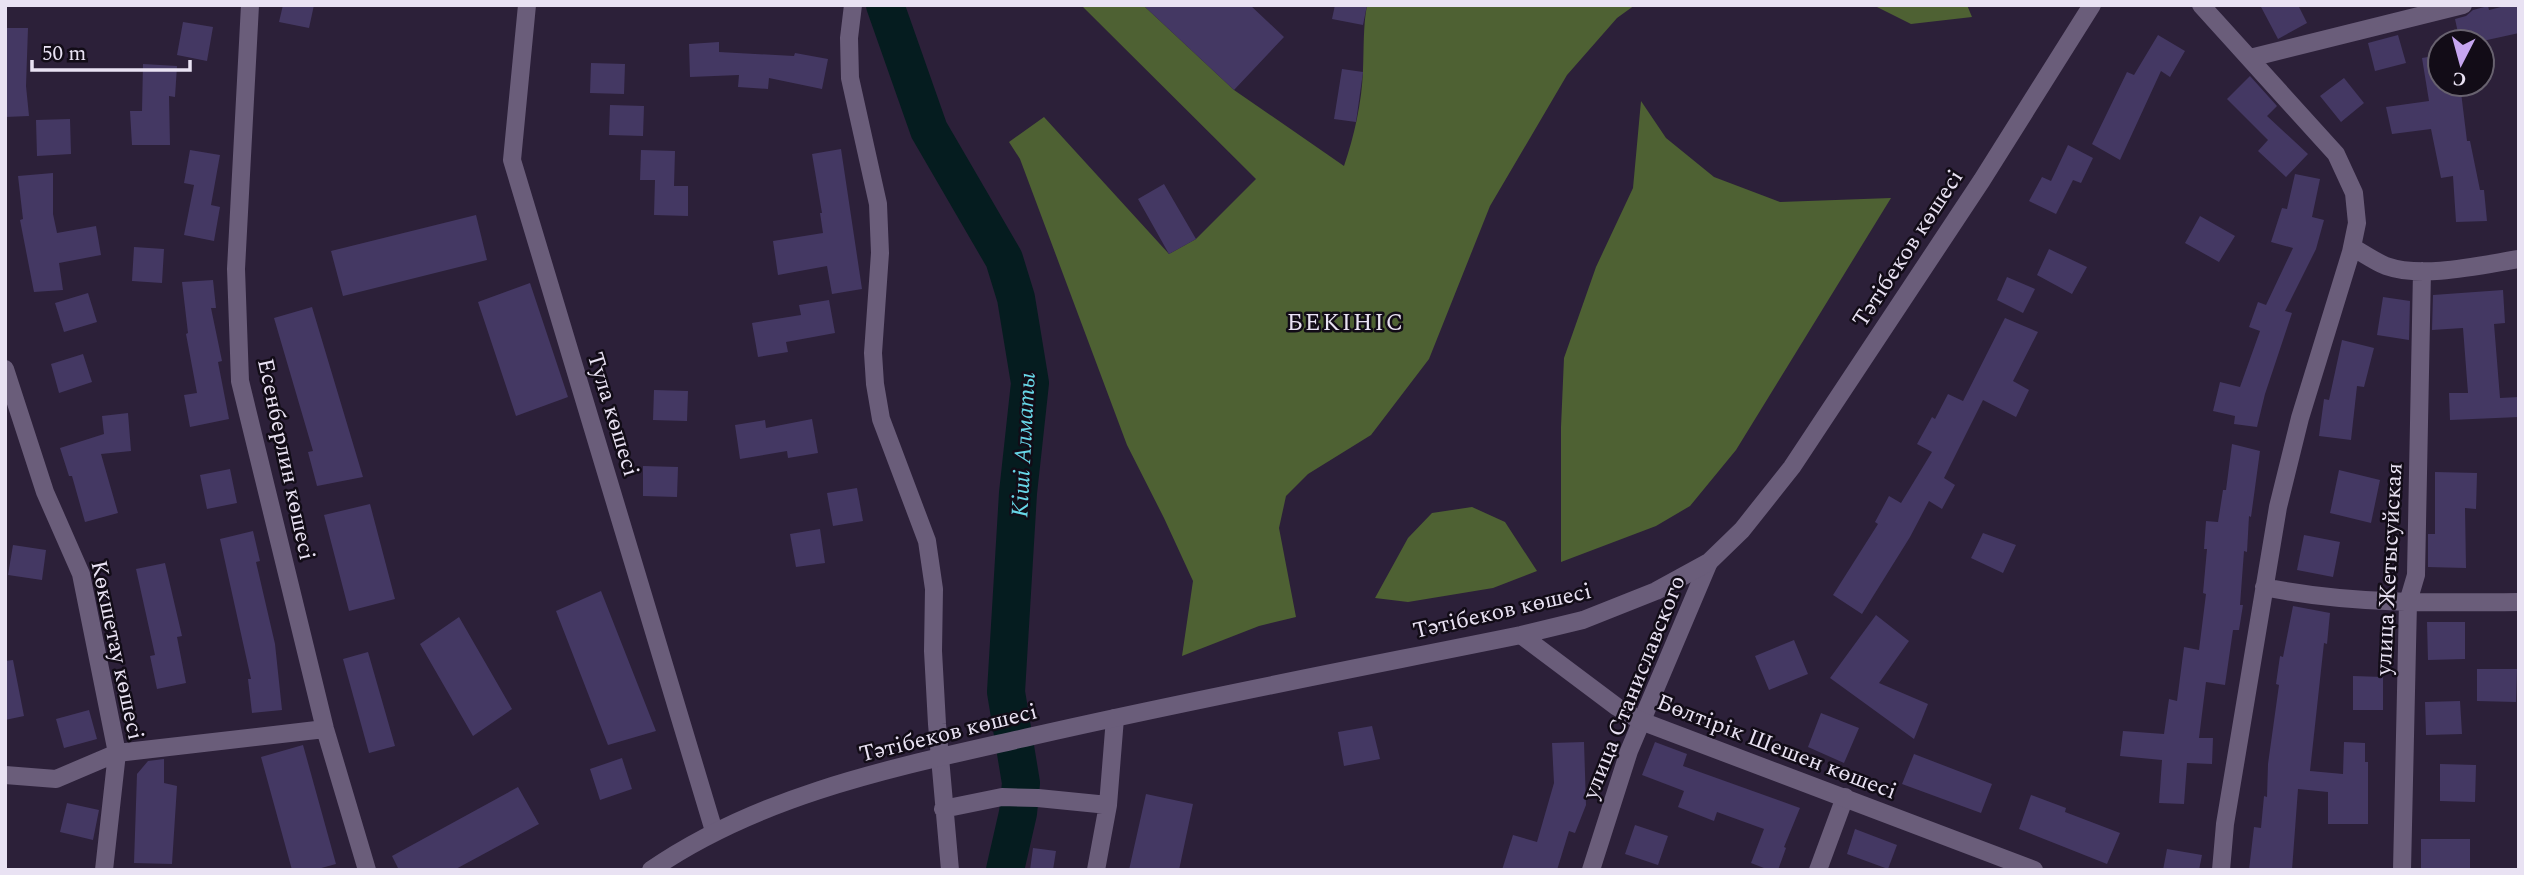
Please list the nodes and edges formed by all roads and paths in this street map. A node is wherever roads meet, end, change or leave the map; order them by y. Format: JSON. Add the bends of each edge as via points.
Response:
{"nodes":[{"id":1,"x":250,"y":5,"type":"edge"},
{"id":2,"x":527,"y":5,"type":"edge"},
{"id":3,"x":853,"y":5,"type":"edge"},
{"id":4,"x":2092,"y":5,"type":"edge"},
{"id":5,"x":2201,"y":5,"type":"edge"},
{"id":6,"x":2463,"y":5,"type":"edge"},
{"id":7,"x":2249,"y":58,"type":"junction"},
{"id":8,"x":2352,"y":247,"type":"junction"},
{"id":9,"x":2519,"y":259,"type":"edge"},
{"id":10,"x":2422,"y":271,"type":"junction"},
{"id":11,"x":5,"y":369,"type":"edge"},
{"id":12,"x":1709,"y":562,"type":"junction"},
{"id":13,"x":2264,"y":587,"type":"junction"},
{"id":14,"x":2408,"y":601,"type":"junction"},
{"id":15,"x":2519,"y":602,"type":"edge"},
{"id":16,"x":1521,"y":635,"type":"junction"},
{"id":17,"x":1115,"y":718,"type":"junction"},
{"id":18,"x":1641,"y":721,"type":"junction"},
{"id":19,"x":326,"y":729,"type":"junction"},
{"id":20,"x":117,"y":753,"type":"junction"},
{"id":21,"x":939,"y":757,"type":"junction"},
{"id":22,"x":5,"y":775,"type":"edge"},
{"id":23,"x":1845,"y":797,"type":"junction"},
{"id":24,"x":1108,"y":805,"type":"junction"},
{"id":25,"x":943,"y":810,"type":"junction"},
{"id":26,"x":714,"y":831,"type":"junction"},
{"id":27,"x":104,"y":870,"type":"edge"},
{"id":28,"x":367,"y":870,"type":"edge"},
{"id":29,"x":651,"y":870,"type":"edge"},
{"id":30,"x":950,"y":870,"type":"edge"},
{"id":31,"x":1096,"y":870,"type":"edge"},
{"id":32,"x":1591,"y":870,"type":"edge"},
{"id":33,"x":1818,"y":870,"type":"edge"},
{"id":34,"x":2034,"y":870,"type":"edge"},
{"id":35,"x":2221,"y":870,"type":"edge"},
{"id":36,"x":2402,"y":870,"type":"edge"}],
"edges":[{"from":1,"to":19,"type":"street","name":"Есенберлин көшесі","via":[[236,269],[240,381]]},
{"from":2,"to":26,"type":"street","name":"Тула көшесі","via":[[512,160]]},
{"from":3,"to":21,"type":"street","via":[[850,78],[878,204],[875,384],[881,419],[927,541],[934,589]]},
{"from":4,"to":12,"type":"street","name":"Тәтібеков көшесі","via":[[1792,467],[1742,530]]},
{"from":5,"to":7,"type":"street"},
{"from":6,"to":7,"type":"street"},
{"from":7,"to":8,"type":"street","via":[[2336,154],[2354,193],[2357,223]]},
{"from":8,"to":10,"type":"street","via":[[2388,266]]},
{"from":8,"to":13,"type":"street","via":[[2300,418]]},
{"from":9,"to":10,"type":"street"},
{"from":10,"to":14,"type":"street","name":"улица Жетысуйская","via":[[2416,575]]},
{"from":11,"to":20,"type":"street","name":"Көкшетау көшесі","via":[[45,492],[81,574]]},
{"from":12,"to":16,"type":"street","name":"Тәтібеков көшесі","via":[[1632,601],[1583,620]]},
{"from":12,"to":18,"type":"street","name":"улица Станиславского"},
{"from":13,"to":14,"type":"street","via":[[2306,596]]},
{"from":13,"to":35,"type":"street"},
{"from":14,"to":15,"type":"street"},
{"from":14,"to":36,"type":"street","name":"улица Жетысуйская"},
{"from":16,"to":17,"type":"street","name":"Тәтібеков көшесі"},
{"from":16,"to":18,"type":"street","name":"Бөлтірік Шешен көшесі"},
{"from":17,"to":21,"type":"street","name":"Тәтібеков көшесі"},
{"from":17,"to":24,"type":"street"},
{"from":18,"to":23,"type":"street","name":"Бөлтірік Шешен көшесі"},
{"from":18,"to":32,"type":"street","name":"улица Станиславского"},
{"from":19,"to":20,"type":"street"},
{"from":19,"to":28,"type":"street","name":"Есенберлин көшесі"},
{"from":20,"to":22,"type":"street","via":[[56,779]]},
{"from":20,"to":27,"type":"street","name":"Көкшетау көшесі"},
{"from":21,"to":25,"type":"street"},
{"from":21,"to":26,"type":"street","name":"Тәтібеков көшесі","via":[[777,804]]},
{"from":23,"to":33,"type":"street"},
{"from":23,"to":34,"type":"street","name":"Бөлтірік Шешен көшесі"},
{"from":24,"to":25,"type":"street","via":[[1002,797]]},
{"from":24,"to":31,"type":"street"},
{"from":25,"to":30,"type":"street"},
{"from":26,"to":29,"type":"street","name":"Тәтібеков көшесі"}]}
